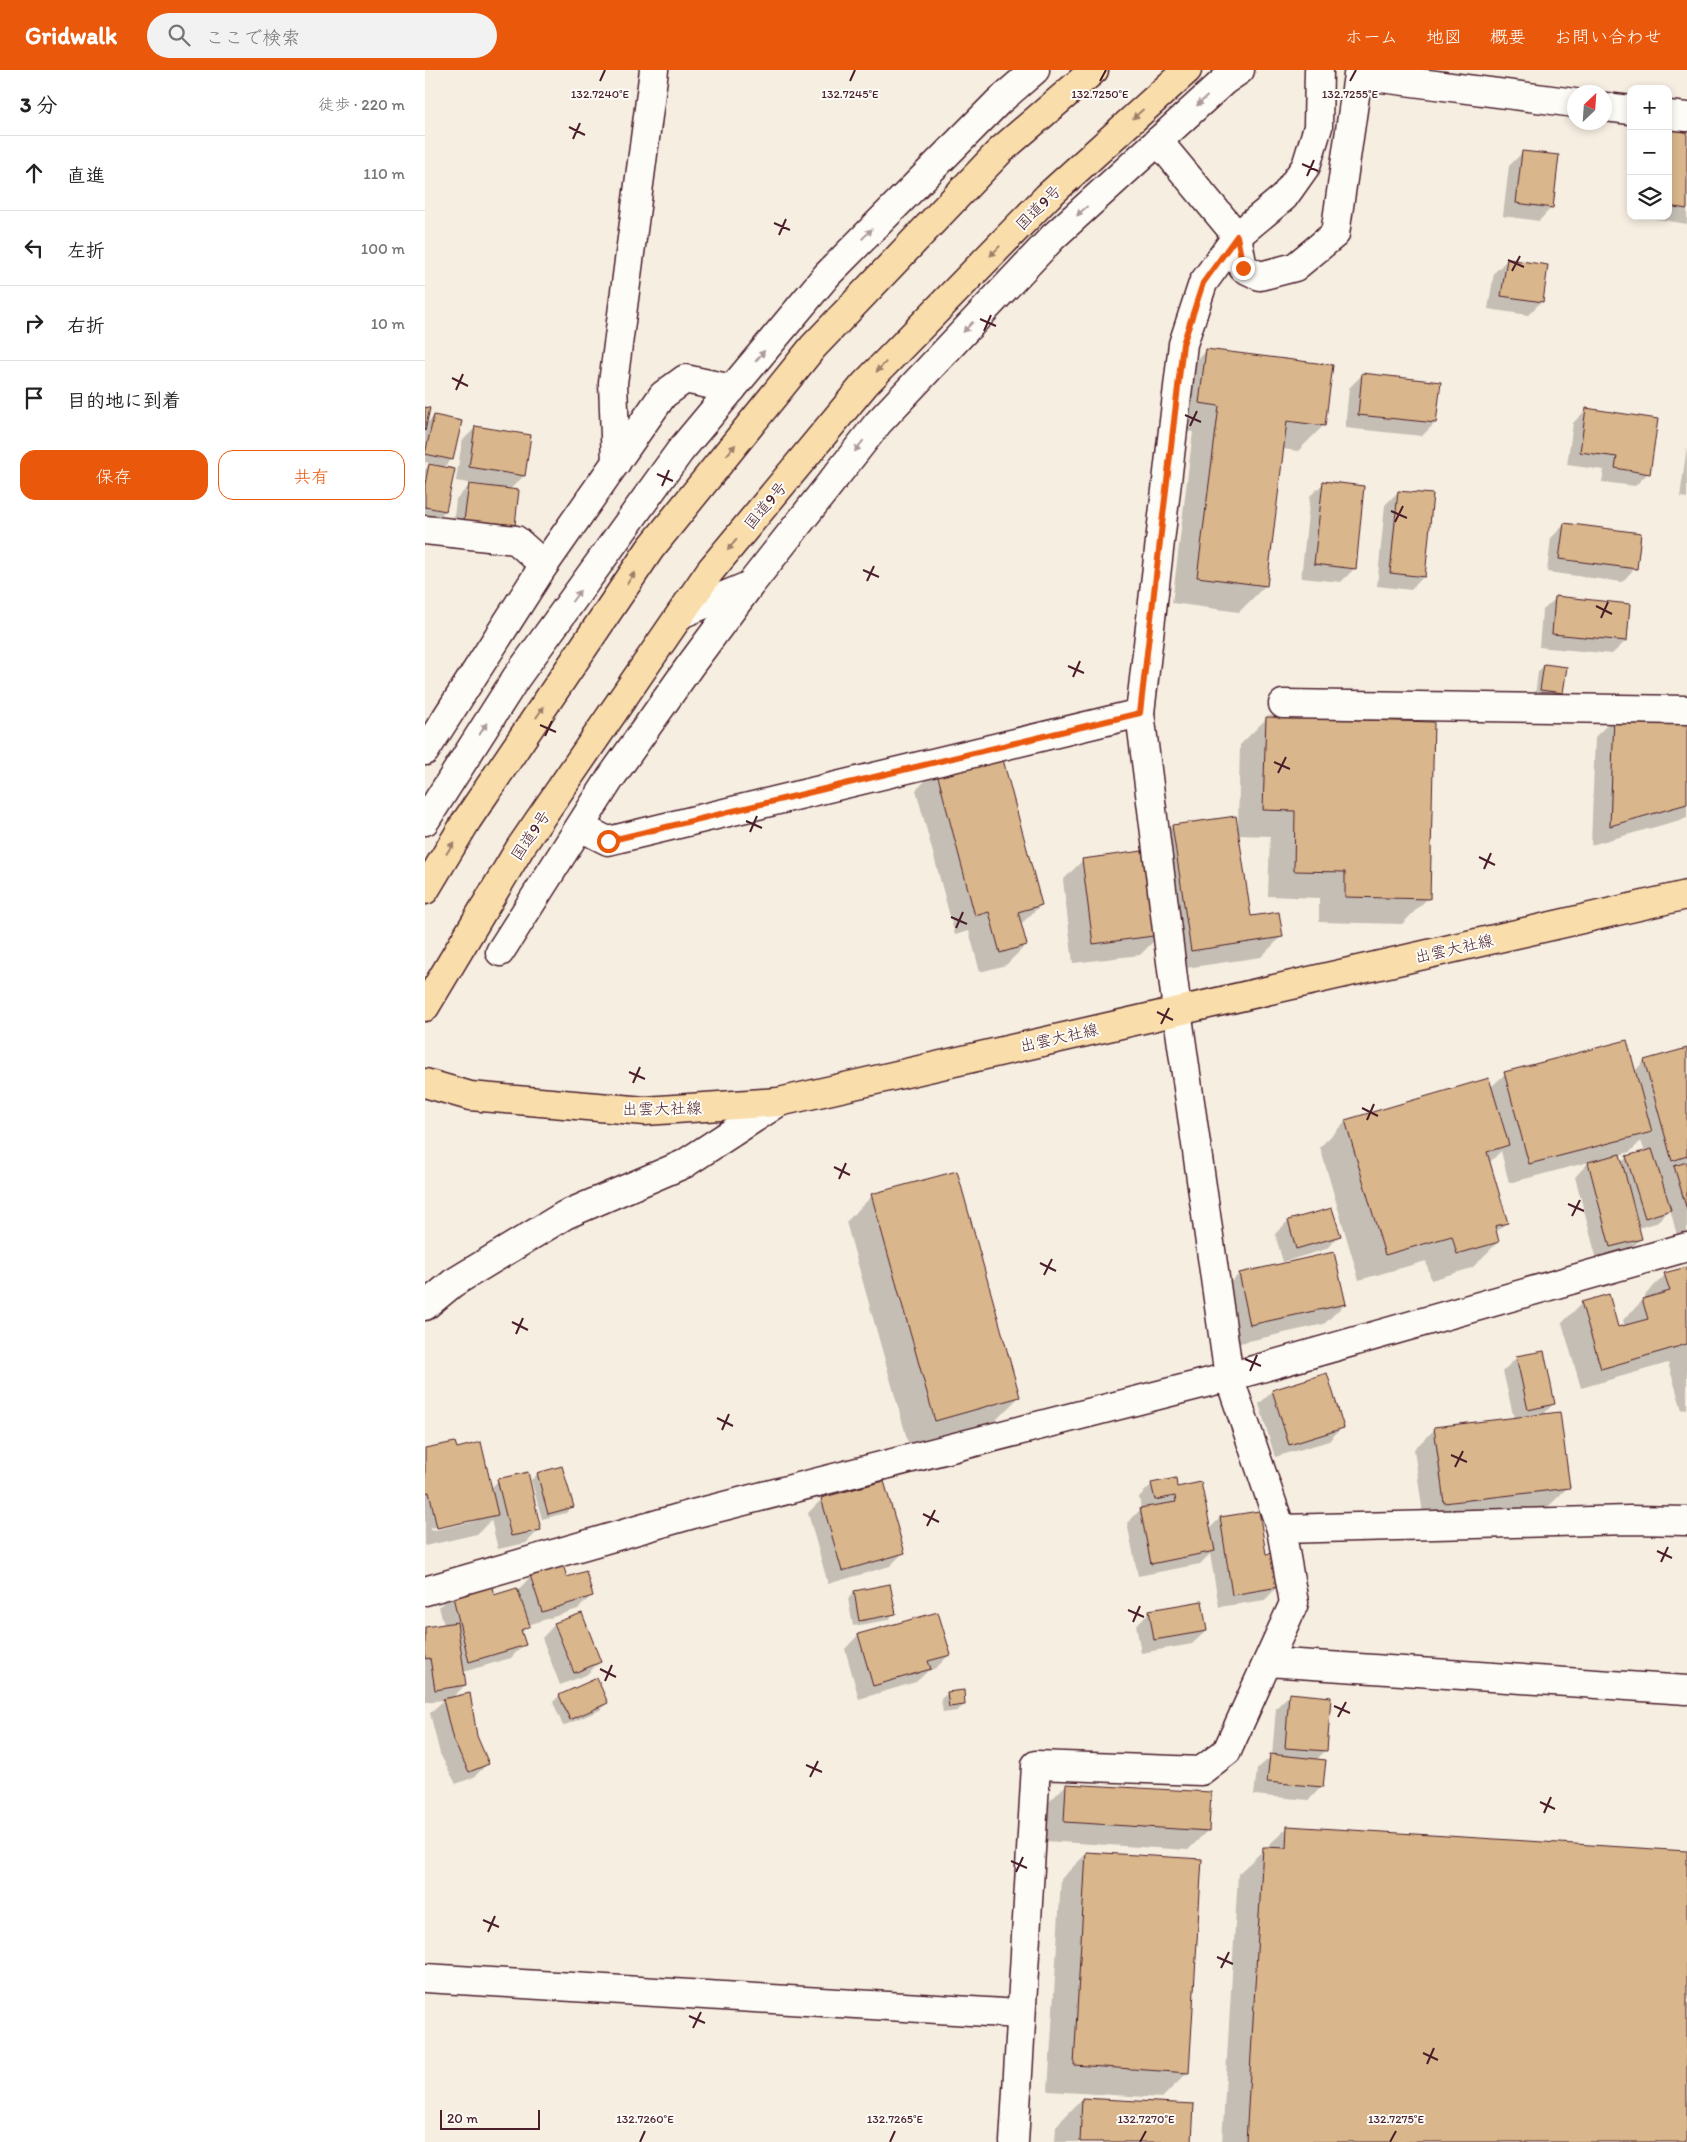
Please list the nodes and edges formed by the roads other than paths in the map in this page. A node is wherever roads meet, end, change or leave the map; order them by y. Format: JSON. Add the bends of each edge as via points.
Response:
{"nodes":[{"id":1,"x":654,"y":70,"type":"edge"},
{"id":2,"x":1035,"y":70,"type":"edge"},
{"id":3,"x":1093,"y":70,"type":"edge"},
{"id":4,"x":1187,"y":70,"type":"edge"},
{"id":5,"x":1240,"y":70,"type":"edge"},
{"id":6,"x":1319,"y":70,"type":"edge"},
{"id":7,"x":1567,"y":102,"type":"edge"},
{"id":8,"x":1612,"y":108,"type":"edge"},
{"id":9,"x":1627,"y":110,"type":"edge"},
{"id":10,"x":1672,"y":115,"type":"edge"},
{"id":11,"x":1687,"y":117,"type":"edge"},
{"id":12,"x":1158,"y":141,"type":"junction"},
{"id":13,"x":1237,"y":236,"type":"junction"},
{"id":14,"x":732,"y":389,"type":"junction"},
{"id":15,"x":615,"y":463,"type":"junction"},
{"id":16,"x":425,"y":530,"type":"edge"},
{"id":17,"x":544,"y":565,"type":"junction"},
{"id":18,"x":750,"y":585,"type":"junction"},
{"id":19,"x":681,"y":614,"type":"junction"},
{"id":20,"x":1283,"y":704,"type":"dead end"},
{"id":21,"x":1687,"y":710,"type":"edge"},
{"id":22,"x":1140,"y":713,"type":"junction"},
{"id":23,"x":425,"y":751,"type":"edge"},
{"id":24,"x":457,"y":770,"type":"junction"},
{"id":25,"x":467,"y":820,"type":"junction"},
{"id":26,"x":425,"y":821,"type":"edge"},
{"id":27,"x":580,"y":826,"type":"junction"},
{"id":28,"x":425,"y":890,"type":"edge"},
{"id":29,"x":1687,"y":895,"type":"edge"},
{"id":30,"x":500,"y":952,"type":"dead end"},
{"id":31,"x":425,"y":1007,"type":"edge"},
{"id":32,"x":1177,"y":1010,"type":"junction"},
{"id":33,"x":425,"y":1083,"type":"edge"},
{"id":34,"x":779,"y":1102,"type":"junction"},
{"id":35,"x":1687,"y":1247,"type":"edge"},
{"id":36,"x":425,"y":1306,"type":"edge"},
{"id":37,"x":1229,"y":1377,"type":"junction"},
{"id":38,"x":1687,"y":1521,"type":"edge"},
{"id":39,"x":1281,"y":1530,"type":"junction"},
{"id":40,"x":425,"y":1591,"type":"edge"},
{"id":41,"x":1268,"y":1662,"type":"junction"},
{"id":42,"x":1687,"y":1690,"type":"edge"},
{"id":43,"x":425,"y":1978,"type":"edge"},
{"id":44,"x":1020,"y":2014,"type":"junction"},
{"id":45,"x":1014,"y":2142,"type":"edge"}],
"edges":[{"from":1,"to":15,"type":"street","via":[[613,383]]},
{"from":14,"to":2,"type":"street","one_way":true,"via":[[827,275],[998,102]]},
{"from":25,"to":3,"type":"main road","one_way":true,"via":[[651,549],[813,347],[1000,150]]},
{"from":4,"to":19,"type":"main road","name":"国道9号","one_way":true,"via":[[1048,196],[865,384],[710,571]]},
{"from":5,"to":12,"type":"street","one_way":true},
{"from":6,"to":13,"type":"street","via":[[1318,127],[1306,166],[1285,197]]},
{"from":7,"to":13,"type":"street","via":[[1357,75],[1335,234],[1295,268],[1260,276],[1243,268]]},
{"from":8,"to":9,"type":"street"},
{"from":10,"to":11,"type":"street"},
{"from":12,"to":13,"type":"street"},
{"from":12,"to":18,"type":"street","one_way":true,"via":[[1053,237],[877,423]]},
{"from":13,"to":22,"type":"street","via":[[1203,283],[1183,344]]},
{"from":14,"to":15,"type":"street","via":[[685,379],[663,395]]},
{"from":24,"to":14,"type":"street","one_way":true,"via":[[516,678],[680,451]]},
{"from":15,"to":17,"type":"street"},
{"from":16,"to":17,"type":"street","via":[[516,540]]},
{"from":17,"to":23,"type":"street"},
{"from":18,"to":19,"type":"street"},
{"from":18,"to":27,"type":"street","via":[[677,683]]},
{"from":19,"to":31,"type":"main road","name":"国道9号","via":[[520,848]]},
{"from":20,"to":21,"type":"street"},
{"from":22,"to":27,"type":"street","via":[[608,841]]},
{"from":22,"to":32,"type":"street"},
{"from":24,"to":25,"type":"street"},
{"from":24,"to":26,"type":"street"},
{"from":28,"to":25,"type":"main road","one_way":true},
{"from":27,"to":30,"type":"street"},
{"from":29,"to":32,"type":"main road","name":"出雲大社線"},
{"from":32,"to":34,"type":"main road","name":"出雲大社線"},
{"from":32,"to":37,"type":"street"},
{"from":33,"to":34,"type":"main road","name":"出雲大社線","via":[[471,1096],[645,1112]]},
{"from":34,"to":36,"type":"street","via":[[684,1164],[565,1215],[453,1283]]},
{"from":35,"to":37,"type":"street"},
{"from":37,"to":39,"type":"street"},
{"from":37,"to":40,"type":"street","via":[[693,1514]]},
{"from":38,"to":39,"type":"street"},
{"from":39,"to":41,"type":"street","via":[[1294,1603]]},
{"from":41,"to":42,"type":"street"},
{"from":41,"to":44,"type":"street","via":[[1227,1751],[1201,1771],[1036,1765]]},
{"from":43,"to":44,"type":"street"},
{"from":44,"to":45,"type":"street"}]}
